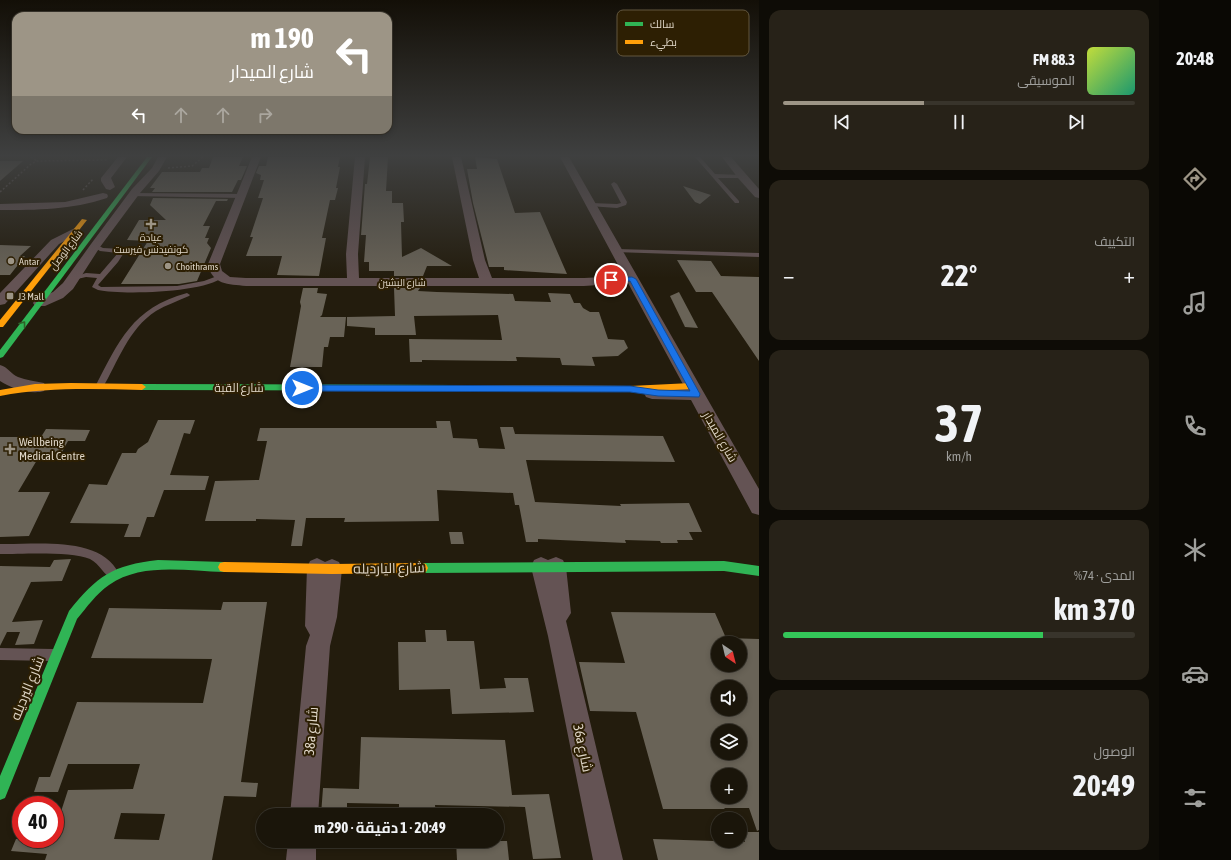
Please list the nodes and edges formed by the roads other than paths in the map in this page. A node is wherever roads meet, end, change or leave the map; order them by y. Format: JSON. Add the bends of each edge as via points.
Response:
{"nodes":[{"id":1,"x":100,"y":197,"type":"edge"},
{"id":2,"x":102,"y":197,"type":"edge"},
{"id":3,"x":120,"y":197,"type":"edge"},
{"id":4,"x":131,"y":197,"type":"edge"},
{"id":5,"x":242,"y":197,"type":"edge"},
{"id":6,"x":357,"y":197,"type":"edge"},
{"id":7,"x":465,"y":197,"type":"edge"},
{"id":8,"x":587,"y":197,"type":"edge"},
{"id":9,"x":621,"y":197,"type":"edge"},
{"id":10,"x":733,"y":197,"type":"edge"},
{"id":11,"x":737,"y":202,"type":"dead end"},
{"id":12,"x":591,"y":205,"type":"junction"},
{"id":13,"x":0,"y":207,"type":"edge"},
{"id":14,"x":52,"y":207,"type":"junction"},
{"id":15,"x":89,"y":213,"type":"junction"},
{"id":16,"x":75,"y":231,"type":"junction"},
{"id":17,"x":95,"y":246,"type":"junction"},
{"id":18,"x":617,"y":251,"type":"junction"},
{"id":19,"x":759,"y":255,"type":"edge"},
{"id":20,"x":102,"y":276,"type":"junction"},
{"id":21,"x":220,"y":277,"type":"junction"},
{"id":22,"x":73,"y":278,"type":"junction"},
{"id":23,"x":348,"y":282,"type":"junction"},
{"id":24,"x":482,"y":282,"type":"junction"},
{"id":25,"x":634,"y":283,"type":"junction"},
{"id":26,"x":187,"y":296,"type":"dead end"},
{"id":27,"x":0,"y":301,"type":"edge"},
{"id":28,"x":40,"y":303,"type":"junction"},
{"id":29,"x":0,"y":325,"type":"edge"},
{"id":30,"x":0,"y":355,"type":"edge"},
{"id":31,"x":0,"y":370,"type":"edge"},
{"id":32,"x":40,"y":387,"type":"junction"},
{"id":33,"x":99,"y":387,"type":"junction"},
{"id":34,"x":630,"y":389,"type":"joint"},
{"id":35,"x":694,"y":390,"type":"junction"},
{"id":36,"x":0,"y":393,"type":"edge"},
{"id":37,"x":759,"y":506,"type":"edge"},
{"id":38,"x":0,"y":549,"type":"edge"},
{"id":39,"x":759,"y":560,"type":"edge"},
{"id":40,"x":724,"y":566,"type":"junction"},
{"id":41,"x":548,"y":567,"type":"junction"},
{"id":42,"x":324,"y":568,"type":"junction"},
{"id":43,"x":759,"y":571,"type":"edge"},
{"id":44,"x":113,"y":574,"type":"junction"},
{"id":45,"x":73,"y":615,"type":"joint"},
{"id":46,"x":0,"y":654,"type":"edge"},
{"id":47,"x":56,"y":656,"type":"junction"},
{"id":48,"x":0,"y":793,"type":"edge"},
{"id":49,"x":305,"y":808,"type":"edge"},
{"id":50,"x":301,"y":848,"type":"edge"},
{"id":51,"x":300,"y":860,"type":"edge"},
{"id":52,"x":608,"y":860,"type":"edge"}],
"edges":[{"from":1,"to":14,"type":"street","via":[[85,203]]},
{"from":2,"to":15,"type":"street","name":"شارع الوصل"},
{"from":3,"to":28,"type":"street","name":"شارع الوصل"},
{"from":4,"to":17,"type":"street"},
{"from":5,"to":21,"type":"street","via":[[214,264]]},
{"from":6,"to":23,"type":"street"},
{"from":7,"to":24,"type":"street"},
{"from":8,"to":12,"type":"street","name":"شارع الميدار"},
{"from":9,"to":12,"type":"lane","via":[[624,204],[617,206]]},
{"from":10,"to":11,"type":"lane"},
{"from":12,"to":18,"type":"street","name":"شارع الميدار"},
{"from":13,"to":14,"type":"street"},
{"from":14,"to":15,"type":"street"},
{"from":15,"to":16,"type":"street","name":"شارع الوصل"},
{"from":16,"to":27,"type":"street","via":[[55,242]]},
{"from":16,"to":29,"type":"street","name":"شارع الوصل"},
{"from":17,"to":20,"type":"lane","via":[[102,250],[122,252],[111,269]]},
{"from":17,"to":22,"type":"street"},
{"from":18,"to":19,"type":"lane"},
{"from":18,"to":25,"type":"street","name":"شارع الميدار"},
{"from":20,"to":21,"type":"lane","via":[[95,285],[97,288],[188,287]]},
{"from":20,"to":22,"type":"lane","via":[[86,275]]},
{"from":21,"to":23,"type":"street","name":"شارع البشين","via":[[246,282]]},
{"from":22,"to":28,"type":"street","via":[[62,292]]},
{"from":23,"to":24,"type":"street","name":"شارع البشين"},
{"from":24,"to":25,"type":"street","name":"شارع البشين"},
{"from":25,"to":35,"type":"street","name":"شارع الميدار"},
{"from":26,"to":33,"type":"lane","via":[[152,310],[134,324]]},
{"from":30,"to":28,"type":"street","name":"شارع الوصل","one_way":true},
{"from":31,"to":32,"type":"street","name":"شارع القبة","via":[[14,382]]},
{"from":32,"to":33,"type":"street","name":"شارع القبة"},
{"from":32,"to":36,"type":"street","name":"شارع القبة"},
{"from":33,"to":34,"type":"street","name":"شارع القبة"},
{"from":34,"to":35,"type":"street","name":"شارع القبة","via":[[658,393]]},
{"from":35,"to":37,"type":"street","name":"شارع الميدار"},
{"from":38,"to":44,"type":"lane","via":[[80,552],[100,559]]},
{"from":39,"to":40,"type":"street","name":"شارع اليارديله"},
{"from":40,"to":41,"type":"street","name":"شارع اليارديله"},
{"from":40,"to":43,"type":"street","name":"شارع اليارديله"},
{"from":41,"to":42,"type":"street","name":"شارع اليارديله"},
{"from":41,"to":52,"type":"street","name":"36a شارع","via":[[559,636]]},
{"from":42,"to":44,"type":"street","name":"شارع اليارديله","via":[[155,564],[142,565]]},
{"from":42,"to":49,"type":"street","name":"38a شارع","via":[[326,617],[318,646]]},
{"from":44,"to":45,"type":"street","name":"شارع اليارديله","via":[[90,591]]},
{"from":45,"to":47,"type":"street","name":"شارع اليرديله"},
{"from":46,"to":47,"type":"lane"},
{"from":47,"to":48,"type":"street","name":"شارع اليرديله"},
{"from":50,"to":51,"type":"street"}]}
